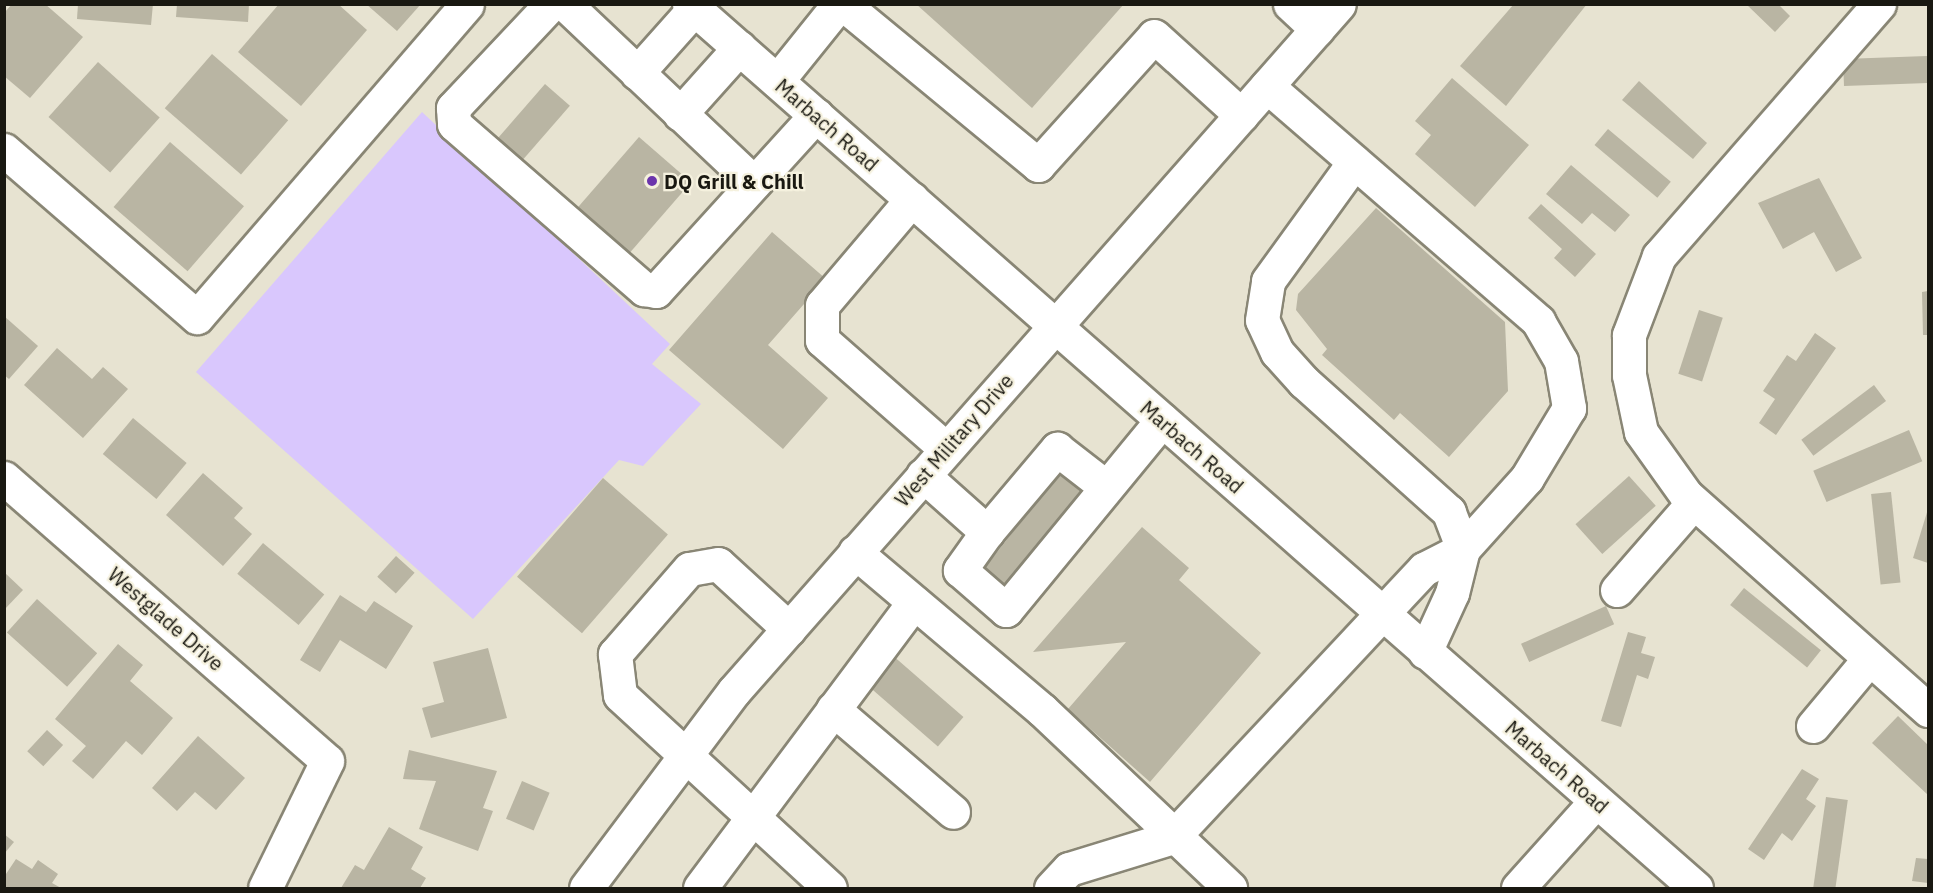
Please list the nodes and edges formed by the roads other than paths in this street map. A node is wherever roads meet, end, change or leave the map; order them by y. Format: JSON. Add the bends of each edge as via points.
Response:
{"nodes":[{"id":1,"x":467,"y":4,"type":"edge"},
{"id":2,"x":551,"y":4,"type":"edge"},
{"id":3,"x":565,"y":4,"type":"edge"},
{"id":4,"x":841,"y":4,"type":"edge"},
{"id":5,"x":1290,"y":4,"type":"edge"},
{"id":6,"x":1339,"y":4,"type":"edge"},
{"id":7,"x":1879,"y":4,"type":"edge"},
{"id":8,"x":691,"y":7,"type":"edge"},
{"id":9,"x":1317,"y":29,"type":"junction"},
{"id":10,"x":739,"y":48,"type":"junction"},
{"id":11,"x":637,"y":73,"type":"junction"},
{"id":12,"x":777,"y":81,"type":"junction"},
{"id":13,"x":1267,"y":86,"type":"junction"},
{"id":14,"x":680,"y":114,"type":"junction"},
{"id":15,"x":1241,"y":114,"type":"junction"},
{"id":16,"x":816,"y":115,"type":"junction"},
{"id":17,"x":4,"y":150,"type":"edge"},
{"id":18,"x":1354,"y":162,"type":"junction"},
{"id":19,"x":754,"y":183,"type":"junction"},
{"id":20,"x":912,"y":200,"type":"junction"},
{"id":21,"x":1054,"y":325,"type":"junction"},
{"id":22,"x":1162,"y":420,"type":"junction"},
{"id":23,"x":946,"y":449,"type":"junction"},
{"id":24,"x":923,"y":475,"type":"junction"},
{"id":25,"x":4,"y":478,"type":"edge"},
{"id":26,"x":1106,"y":487,"type":"junction"},
{"id":27,"x":1694,"y":503,"type":"junction"},
{"id":28,"x":987,"y":532,"type":"junction"},
{"id":29,"x":1463,"y":549,"type":"junction"},
{"id":30,"x":855,"y":552,"type":"junction"},
{"id":31,"x":1617,"y":590,"type":"dead end"},
{"id":32,"x":914,"y":602,"type":"junction"},
{"id":33,"x":1380,"y":613,"type":"junction"},
{"id":34,"x":789,"y":628,"type":"junction"},
{"id":35,"x":1425,"y":652,"type":"junction"},
{"id":36,"x":1869,"y":660,"type":"junction"},
{"id":37,"x":833,"y":709,"type":"junction"},
{"id":38,"x":1929,"y":710,"type":"edge"},
{"id":39,"x":1813,"y":726,"type":"dead end"},
{"id":40,"x":684,"y":754,"type":"junction"},
{"id":41,"x":1596,"y":801,"type":"junction"},
{"id":42,"x":952,"y":812,"type":"dead end"},
{"id":43,"x":752,"y":817,"type":"junction"},
{"id":44,"x":1173,"y":837,"type":"junction"},
{"id":45,"x":265,"y":888,"type":"edge"},
{"id":46,"x":586,"y":888,"type":"edge"},
{"id":47,"x":700,"y":888,"type":"edge"},
{"id":48,"x":830,"y":888,"type":"edge"},
{"id":49,"x":1052,"y":888,"type":"edge"},
{"id":50,"x":1230,"y":888,"type":"edge"},
{"id":51,"x":1518,"y":888,"type":"edge"},
{"id":52,"x":1696,"y":888,"type":"edge"}],
"edges":[{"from":1,"to":17,"type":"main road","via":[[197,317]]},
{"from":2,"to":19,"type":"main road","via":[[453,108],[454,124],[468,138],[644,289],[656,291]]},
{"from":3,"to":11,"type":"main road"},
{"from":4,"to":12,"type":"main road"},
{"from":4,"to":15,"type":"main road","via":[[1038,165],[1154,36]]},
{"from":5,"to":9,"type":"main road"},
{"from":6,"to":9,"type":"main road","name":"West Military Drive"},
{"from":7,"to":27,"type":"main road","via":[[1674,234],[1642,290],[1629,335],[1633,402],[1641,432],[1661,465]]},
{"from":8,"to":10,"type":"main road","name":"Marbach Road"},
{"from":8,"to":11,"type":"main road"},
{"from":9,"to":13,"type":"main road","name":"West Military Drive"},
{"from":10,"to":12,"type":"main road","name":"Marbach Road"},
{"from":10,"to":14,"type":"main road"},
{"from":11,"to":14,"type":"main road"},
{"from":12,"to":16,"type":"main road","name":"Marbach Road"},
{"from":13,"to":15,"type":"main road","name":"West Military Drive"},
{"from":13,"to":18,"type":"main road"},
{"from":14,"to":19,"type":"main road"},
{"from":15,"to":21,"type":"main road","name":"West Military Drive"},
{"from":16,"to":19,"type":"main road"},
{"from":16,"to":20,"type":"main road","name":"Marbach Road"},
{"from":18,"to":29,"type":"main road","via":[[1268,281],[1263,320],[1277,352],[1304,382],[1449,512]]},
{"from":18,"to":29,"type":"main road","via":[[1538,321],[1561,361],[1569,408],[1552,442]]},
{"from":20,"to":21,"type":"main road","name":"Marbach Road"},
{"from":20,"to":23,"type":"main road","via":[[822,305],[822,340]]},
{"from":21,"to":22,"type":"main road","name":"Marbach Road"},
{"from":21,"to":23,"type":"main road","name":"West Military Drive"},
{"from":22,"to":26,"type":"main road"},
{"from":22,"to":33,"type":"main road","name":"Marbach Road"},
{"from":23,"to":24,"type":"main road","name":"West Military Drive"},
{"from":24,"to":28,"type":"main road"},
{"from":24,"to":30,"type":"main road","name":"West Military Drive"},
{"from":25,"to":45,"type":"main road","name":"Westglade Drive","via":[[327,761]]},
{"from":26,"to":28,"type":"main road","via":[[1057,449]]},
{"from":26,"to":28,"type":"main road","via":[[1006,610],[960,570]]},
{"from":27,"to":31,"type":"main road"},
{"from":27,"to":36,"type":"main road"},
{"from":29,"to":33,"type":"main road","via":[[1424,569]]},
{"from":29,"to":35,"type":"main road","via":[[1452,593]]},
{"from":30,"to":32,"type":"main road"},
{"from":30,"to":34,"type":"main road","name":"West Military Drive"},
{"from":32,"to":37,"type":"main road"},
{"from":32,"to":44,"type":"main road","via":[[1042,710]]},
{"from":33,"to":35,"type":"main road","name":"Marbach Road"},
{"from":33,"to":44,"type":"main road"},
{"from":34,"to":40,"type":"main road","name":"West Military Drive"},
{"from":34,"to":40,"type":"main road","via":[[718,564],[689,568],[615,654],[620,695]]},
{"from":35,"to":41,"type":"main road","name":"Marbach Road"},
{"from":36,"to":38,"type":"main road"},
{"from":36,"to":39,"type":"main road"},
{"from":37,"to":42,"type":"main road"},
{"from":37,"to":43,"type":"main road"},
{"from":40,"to":43,"type":"main road"},
{"from":40,"to":46,"type":"main road","name":"West Military Drive"},
{"from":41,"to":51,"type":"main road"},
{"from":41,"to":52,"type":"main road","name":"Marbach Road"},
{"from":43,"to":47,"type":"main road"},
{"from":43,"to":48,"type":"main road"},
{"from":44,"to":49,"type":"main road","via":[[1069,869]]},
{"from":44,"to":50,"type":"main road"}]}
